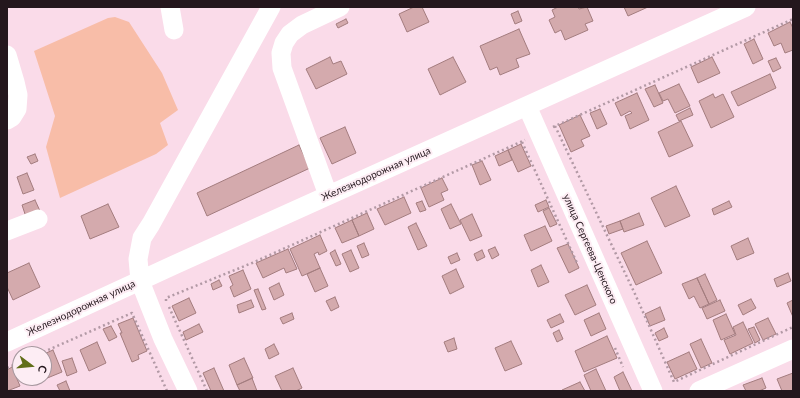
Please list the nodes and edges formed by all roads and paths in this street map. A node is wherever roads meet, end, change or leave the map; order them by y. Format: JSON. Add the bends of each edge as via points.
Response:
{"nodes":[{"id":1,"x":170,"y":7,"type":"edge"},
{"id":2,"x":271,"y":7,"type":"edge"},
{"id":3,"x":340,"y":7,"type":"edge"},
{"id":4,"x":746,"y":7,"type":"edge"},
{"id":5,"x":793,"y":19,"type":"edge"},
{"id":6,"x":174,"y":30,"type":"dead end"},
{"id":7,"x":7,"y":55,"type":"edge"},
{"id":8,"x":527,"y":106,"type":"junction"},
{"id":9,"x":7,"y":120,"type":"edge"},
{"id":10,"x":547,"y":130,"type":"junction"},
{"id":11,"x":522,"y":142,"type":"junction"},
{"id":12,"x":328,"y":196,"type":"junction"},
{"id":13,"x":38,"y":219,"type":"dead end"},
{"id":14,"x":7,"y":231,"type":"edge"},
{"id":15,"x":578,"y":264,"type":"dead end"},
{"id":16,"x":140,"y":281,"type":"junction"},
{"id":17,"x":793,"y":327,"type":"edge"},
{"id":18,"x":7,"y":342,"type":"edge"},
{"id":19,"x":612,"y":342,"type":"dead end"},
{"id":20,"x":52,"y":348,"type":"edge"},
{"id":21,"x":793,"y":349,"type":"edge"},
{"id":22,"x":624,"y":369,"type":"dead end"},
{"id":23,"x":167,"y":391,"type":"edge"},
{"id":24,"x":188,"y":391,"type":"edge"},
{"id":25,"x":208,"y":391,"type":"edge"},
{"id":26,"x":653,"y":391,"type":"edge"},
{"id":27,"x":699,"y":391,"type":"edge"}],
"edges":[{"from":1,"to":6,"type":"street"},
{"from":2,"to":16,"type":"street","via":[[142,238],[138,259]]},
{"from":3,"to":12,"type":"street","via":[[296,29],[284,43],[281,53],[282,68]]},
{"from":4,"to":8,"type":"street","name":"Железнодорожная улица"},
{"from":5,"to":10,"type":"path"},
{"from":7,"to":9,"type":"street","via":[[18,95],[17,109]]},
{"from":8,"to":10,"type":"street","name":"улица Сергеева-Ценского"},
{"from":8,"to":12,"type":"street","name":"Железнодорожная улица"},
{"from":10,"to":11,"type":"path"},
{"from":10,"to":17,"type":"path","via":[[635,294],[674,382]]},
{"from":10,"to":26,"type":"street","name":"улица Сергеева-Ценского"},
{"from":11,"to":15,"type":"path"},
{"from":11,"to":25,"type":"path","via":[[252,263],[166,298]]},
{"from":12,"to":16,"type":"street","name":"Железнодорожная улица"},
{"from":13,"to":14,"type":"street"},
{"from":16,"to":18,"type":"street","name":"Железнодорожная улица"},
{"from":16,"to":24,"type":"street"},
{"from":19,"to":22,"type":"path"},
{"from":20,"to":23,"type":"path","via":[[132,313]]},
{"from":21,"to":27,"type":"street"}]}
